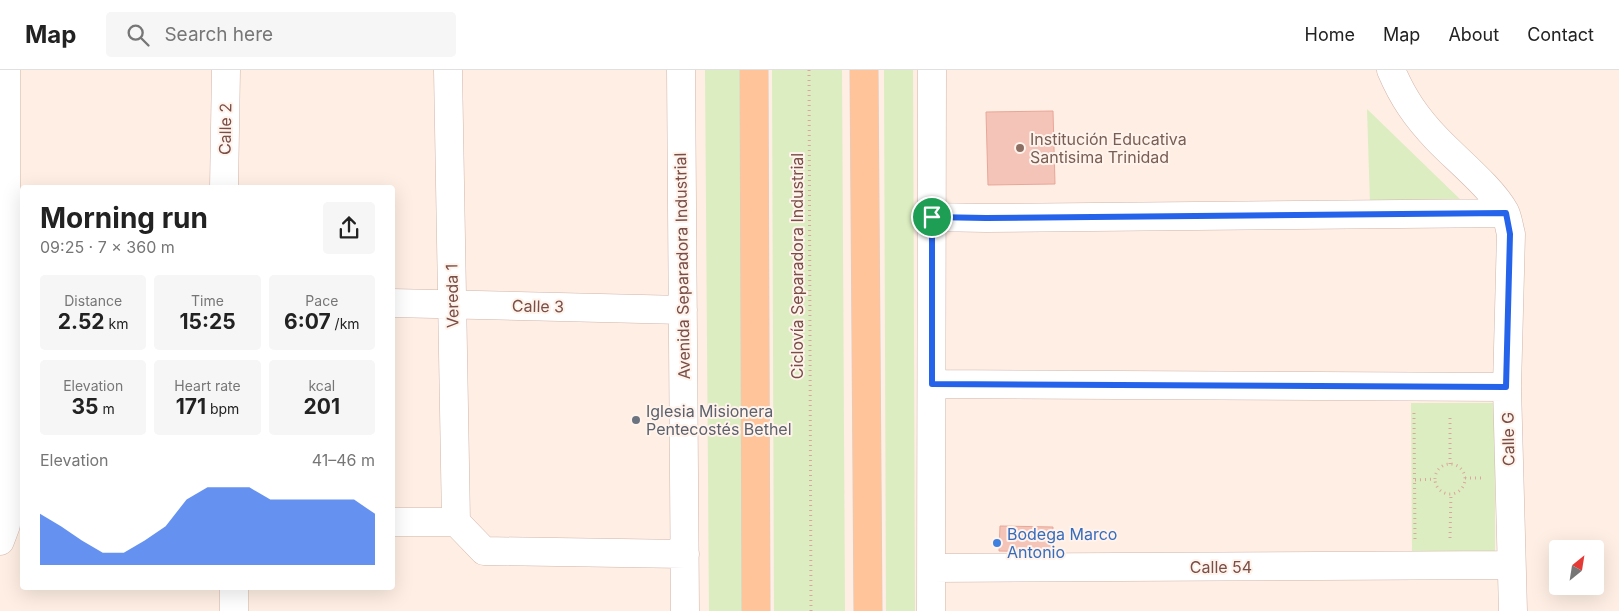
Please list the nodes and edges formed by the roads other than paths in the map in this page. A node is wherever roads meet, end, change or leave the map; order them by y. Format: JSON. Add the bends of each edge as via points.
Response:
{"nodes":[{"id":1,"x":6,"y":70,"type":"edge"},
{"id":2,"x":226,"y":70,"type":"edge"},
{"id":3,"x":448,"y":70,"type":"edge"},
{"id":4,"x":680,"y":70,"type":"edge"},
{"id":5,"x":754,"y":70,"type":"edge"},
{"id":6,"x":864,"y":70,"type":"edge"},
{"id":7,"x":932,"y":70,"type":"edge"},
{"id":8,"x":1391,"y":70,"type":"edge"},
{"id":9,"x":224,"y":185,"type":"edge"},
{"id":10,"x":1506,"y":213,"type":"junction"},
{"id":11,"x":932,"y":217,"type":"junction"},
{"id":12,"x":3,"y":286,"type":"edge"},
{"id":13,"x":395,"y":303,"type":"edge"},
{"id":14,"x":452,"y":304,"type":"junction"},
{"id":15,"x":683,"y":310,"type":"junction"},
{"id":16,"x":14,"y":325,"type":"edge"},
{"id":17,"x":932,"y":384,"type":"junction"},
{"id":18,"x":1506,"y":387,"type":"junction"},
{"id":19,"x":395,"y":522,"type":"edge"},
{"id":20,"x":456,"y":522,"type":"junction"},
{"id":21,"x":9,"y":530,"type":"edge"},
{"id":22,"x":685,"y":554,"type":"junction"},
{"id":23,"x":1511,"y":565,"type":"junction"},
{"id":24,"x":932,"y":568,"type":"junction"},
{"id":25,"x":234,"y":590,"type":"edge"},
{"id":26,"x":234,"y":611,"type":"edge"},
{"id":27,"x":685,"y":611,"type":"edge"},
{"id":28,"x":756,"y":611,"type":"edge"},
{"id":29,"x":868,"y":611,"type":"edge"},
{"id":30,"x":932,"y":611,"type":"edge"},
{"id":31,"x":1512,"y":611,"type":"edge"}],
"edges":[{"from":1,"to":12,"type":"street"},
{"from":2,"to":9,"type":"street","name":"Calle 2"},
{"from":3,"to":14,"type":"street","name":"Vereda 1"},
{"from":4,"to":15,"type":"street","name":"Avenida Separadora Industrial"},
{"from":5,"to":28,"type":"main road"},
{"from":6,"to":29,"type":"main road"},
{"from":7,"to":11,"type":"street"},
{"from":8,"to":10,"type":"street","name":"Calle G","via":[[1403,96],[1419,118],[1496,198]]},
{"from":10,"to":11,"type":"street"},
{"from":10,"to":18,"type":"street","name":"Calle G","via":[[1510,234]]},
{"from":11,"to":17,"type":"street"},
{"from":12,"to":16,"type":"street"},
{"from":13,"to":14,"type":"street","name":"Calle 3"},
{"from":14,"to":15,"type":"street","name":"Calle 3"},
{"from":14,"to":20,"type":"street","name":"Vereda 1"},
{"from":15,"to":22,"type":"street","name":"Avenida Separadora Industrial"},
{"from":16,"to":21,"type":"street"},
{"from":17,"to":18,"type":"street"},
{"from":17,"to":24,"type":"street"},
{"from":18,"to":23,"type":"street","name":"Calle G"},
{"from":19,"to":20,"type":"street"},
{"from":20,"to":22,"type":"street","via":[[484,551]]},
{"from":22,"to":27,"type":"street","name":"Avenida Separadora Industrial"},
{"from":23,"to":24,"type":"street","name":"Calle 54"},
{"from":23,"to":31,"type":"street","name":"Calle G"},
{"from":24,"to":30,"type":"street"},
{"from":25,"to":26,"type":"street"}]}
